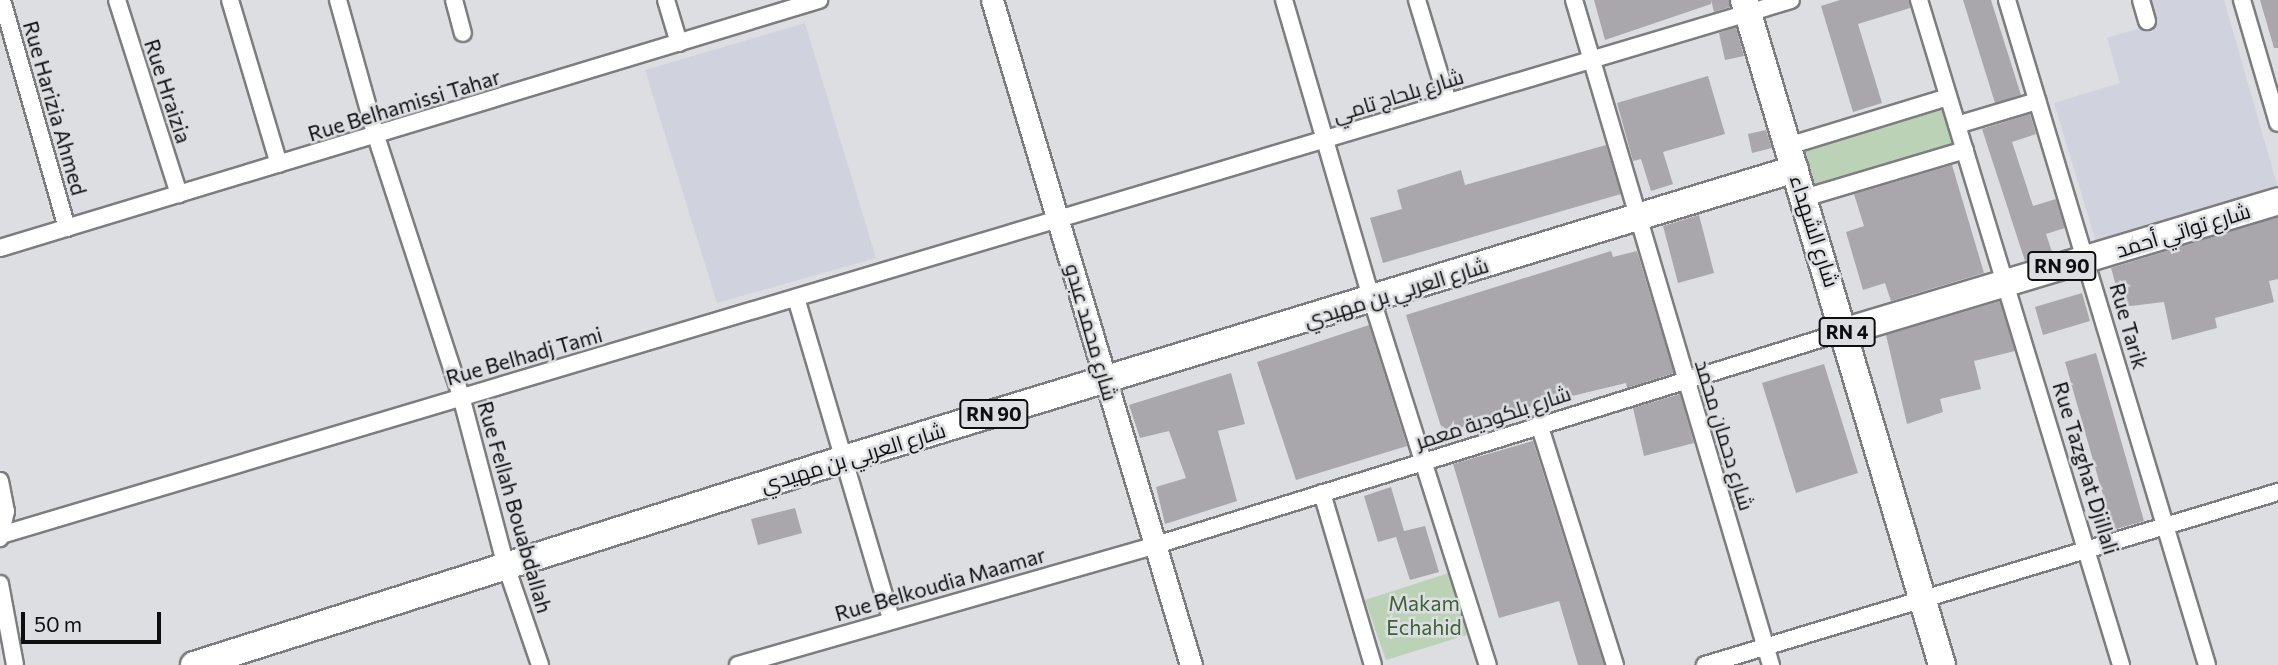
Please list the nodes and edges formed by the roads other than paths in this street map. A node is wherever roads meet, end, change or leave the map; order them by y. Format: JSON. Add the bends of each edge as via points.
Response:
{"nodes":[{"id":1,"x":2,"y":0,"type":"edge"},
{"id":2,"x":117,"y":0,"type":"edge"},
{"id":3,"x":230,"y":0,"type":"edge"},
{"id":4,"x":338,"y":0,"type":"edge"},
{"id":5,"x":454,"y":0,"type":"edge"},
{"id":6,"x":666,"y":0,"type":"edge"},
{"id":7,"x":819,"y":0,"type":"edge"},
{"id":8,"x":992,"y":0,"type":"edge"},
{"id":9,"x":1284,"y":0,"type":"edge"},
{"id":10,"x":1418,"y":0,"type":"edge"},
{"id":11,"x":1574,"y":0,"type":"edge"},
{"id":12,"x":1791,"y":0,"type":"edge"},
{"id":13,"x":1919,"y":0,"type":"edge"},
{"id":14,"x":2007,"y":0,"type":"edge"},
{"id":15,"x":2141,"y":0,"type":"edge"},
{"id":16,"x":2242,"y":0,"type":"edge"},
{"id":17,"x":1746,"y":6,"type":"edge"},
{"id":18,"x":2147,"y":21,"type":"dead end"},
{"id":19,"x":463,"y":33,"type":"dead end"},
{"id":20,"x":679,"y":43,"type":"junction"},
{"id":21,"x":1592,"y":58,"type":"junction"},
{"id":22,"x":1948,"y":97,"type":"junction"},
{"id":23,"x":2037,"y":101,"type":"junction"},
{"id":24,"x":1448,"y":102,"type":"junction"},
{"id":25,"x":2278,"y":123,"type":"edge"},
{"id":26,"x":1957,"y":125,"type":"junction"},
{"id":27,"x":376,"y":136,"type":"junction"},
{"id":28,"x":1326,"y":139,"type":"junction"},
{"id":29,"x":1965,"y":150,"type":"junction"},
{"id":30,"x":1791,"y":157,"type":"junction"},
{"id":31,"x":279,"y":164,"type":"junction"},
{"id":32,"x":179,"y":194,"type":"junction"},
{"id":33,"x":1804,"y":198,"type":"junction"},
{"id":34,"x":2278,"y":201,"type":"edge"},
{"id":35,"x":1638,"y":218,"type":"junction"},
{"id":36,"x":1059,"y":219,"type":"junction"},
{"id":37,"x":67,"y":228,"type":"junction"},
{"id":38,"x":0,"y":248,"type":"edge"},
{"id":39,"x":2087,"y":258,"type":"junction"},
{"id":40,"x":2007,"y":284,"type":"junction"},
{"id":41,"x":796,"y":298,"type":"junction"},
{"id":42,"x":1371,"y":300,"type":"junction"},
{"id":43,"x":1846,"y":331,"type":"junction"},
{"id":44,"x":1686,"y":377,"type":"junction"},
{"id":45,"x":1105,"y":382,"type":"junction"},
{"id":46,"x":461,"y":396,"type":"junction"},
{"id":47,"x":1539,"y":424,"type":"junction"},
{"id":48,"x":844,"y":458,"type":"junction"},
{"id":49,"x":1424,"y":461,"type":"junction"},
{"id":50,"x":0,"y":481,"type":"edge"},
{"id":51,"x":2278,"y":492,"type":"edge"},
{"id":52,"x":1322,"y":493,"type":"junction"},
{"id":53,"x":2166,"y":526,"type":"junction"},
{"id":54,"x":0,"y":536,"type":"edge"},
{"id":55,"x":1153,"y":545,"type":"junction"},
{"id":56,"x":2089,"y":549,"type":"junction"},
{"id":57,"x":506,"y":566,"type":"junction"},
{"id":58,"x":0,"y":584,"type":"edge"},
{"id":59,"x":1923,"y":600,"type":"junction"},
{"id":60,"x":1,"y":602,"type":"edge"},
{"id":61,"x":891,"y":619,"type":"junction"},
{"id":62,"x":1766,"y":646,"type":"junction"},
{"id":63,"x":15,"y":665,"type":"edge"},
{"id":64,"x":194,"y":665,"type":"edge"},
{"id":65,"x":540,"y":665,"type":"edge"},
{"id":66,"x":738,"y":665,"type":"edge"},
{"id":67,"x":1191,"y":665,"type":"edge"},
{"id":68,"x":1373,"y":665,"type":"edge"},
{"id":69,"x":1488,"y":665,"type":"edge"},
{"id":70,"x":1615,"y":665,"type":"edge"},
{"id":71,"x":1705,"y":665,"type":"edge"},
{"id":72,"x":1771,"y":665,"type":"edge"},
{"id":73,"x":1942,"y":665,"type":"edge"},
{"id":74,"x":2121,"y":665,"type":"edge"},
{"id":75,"x":2207,"y":665,"type":"edge"}],
"edges":[{"from":1,"to":37,"type":"street","name":"Rue Harizia Ahmed"},
{"from":2,"to":32,"type":"street","name":"Rue Hraizia"},
{"from":3,"to":31,"type":"street"},
{"from":4,"to":27,"type":"street","name":"Rue Fellah Bouabdallah"},
{"from":5,"to":19,"type":"street"},
{"from":6,"to":20,"type":"street"},
{"from":7,"to":20,"type":"street","name":"Rue Belhamissi Tahar"},
{"from":8,"to":36,"type":"street","name":"شارع محمد عبدو"},
{"from":9,"to":28,"type":"street"},
{"from":10,"to":24,"type":"street"},
{"from":11,"to":21,"type":"street","name":"شارع دحمان محمد"},
{"from":12,"to":17,"type":"street","name":"شارع بلحاج تامي"},
{"from":13,"to":22,"type":"street"},
{"from":14,"to":23,"type":"street","name":"Rue Tarik"},
{"from":15,"to":18,"type":"street"},
{"from":16,"to":25,"type":"street"},
{"from":17,"to":21,"type":"street","name":"شارع بلحاج تامي"},
{"from":17,"to":30,"type":"main road","name":"شارع الشهداء","number":"RN 4"},
{"from":20,"to":27,"type":"street","name":"Rue Belhamissi Tahar"},
{"from":21,"to":24,"type":"street","name":"شارع بلحاج تامي"},
{"from":21,"to":35,"type":"street","name":"شارع دحمان محمد"},
{"from":22,"to":26,"type":"street","name":"Rue Tazghat Djillali"},
{"from":22,"to":30,"type":"street"},
{"from":23,"to":26,"type":"street"},
{"from":23,"to":39,"type":"street","name":"Rue Tarik"},
{"from":24,"to":28,"type":"street","name":"شارع بلحاج تامي"},
{"from":26,"to":29,"type":"street","name":"Rue Tazghat Djillali"},
{"from":27,"to":31,"type":"street","name":"Rue Belhamissi Tahar"},
{"from":27,"to":46,"type":"street","name":"Rue Fellah Bouabdallah"},
{"from":28,"to":36,"type":"street","name":"شارع بلحاج تامي"},
{"from":28,"to":42,"type":"street"},
{"from":29,"to":33,"type":"street"},
{"from":29,"to":40,"type":"street","name":"Rue Tazghat Djillali"},
{"from":30,"to":33,"type":"main road","name":"شارع الشهداء","number":"RN 4"},
{"from":30,"to":35,"type":"main road","name":"شارع العربي بن مهيدي","number":"RN 90"},
{"from":31,"to":32,"type":"street","name":"Rue Belhamissi Tahar"},
{"from":32,"to":37,"type":"street","name":"Rue Belhamissi Tahar"},
{"from":33,"to":43,"type":"main road","name":"شارع الشهداء","number":"RN 4"},
{"from":34,"to":39,"type":"main road","name":"شارع تواتي أحمد","number":"RN 90"},
{"from":35,"to":42,"type":"main road","name":"شارع العربي بن مهيدي","number":"RN 90"},
{"from":35,"to":44,"type":"street","name":"شارع دحمان محمد"},
{"from":36,"to":41,"type":"street","name":"Rue Belhadj Tami"},
{"from":36,"to":45,"type":"street","name":"شارع محمد عبدو"},
{"from":37,"to":38,"type":"street","name":"Rue Belhamissi Tahar"},
{"from":39,"to":40,"type":"main road","name":"شارع تواتي أحمد","number":"RN 90"},
{"from":39,"to":53,"type":"street","name":"Rue Tarik"},
{"from":40,"to":43,"type":"main road","name":"شارع تواتي أحمد","number":"RN 90"},
{"from":40,"to":56,"type":"street","name":"Rue Tazghat Djillali"},
{"from":41,"to":46,"type":"street","name":"Rue Belhadj Tami"},
{"from":41,"to":48,"type":"street"},
{"from":42,"to":45,"type":"main road","name":"شارع العربي بن مهيدي","number":"RN 90"},
{"from":42,"to":49,"type":"street"},
{"from":43,"to":44,"type":"street","name":"شارع بلكودية معمر"},
{"from":43,"to":59,"type":"main road","name":"شارع الشهداء","number":"RN 4"},
{"from":44,"to":47,"type":"street","name":"شارع بلكودية معمر"},
{"from":44,"to":62,"type":"street","name":"شارع دحمان محمد"},
{"from":45,"to":48,"type":"main road","name":"شارع العربي بن مهيدي","number":"RN 90"},
{"from":45,"to":55,"type":"street","name":"شارع محمد عبدو"},
{"from":46,"to":54,"type":"street","name":"Rue Belhadj Tami"},
{"from":46,"to":57,"type":"street","name":"Rue Fellah Bouabdallah"},
{"from":47,"to":49,"type":"street","name":"شارع بلكودية معمر"},
{"from":47,"to":70,"type":"street"},
{"from":48,"to":57,"type":"main road","name":"شارع العربي بن مهيدي","number":"RN 90"},
{"from":48,"to":61,"type":"street"},
{"from":49,"to":52,"type":"street","name":"شارع بلكودية معمر"},
{"from":49,"to":69,"type":"street"},
{"from":50,"to":54,"type":"street","via":[[6,511]]},
{"from":51,"to":53,"type":"street"},
{"from":52,"to":55,"type":"street","name":"شارع بلكودية معمر"},
{"from":52,"to":68,"type":"street"},
{"from":53,"to":56,"type":"street"},
{"from":53,"to":75,"type":"street","name":"Rue Tarik"},
{"from":55,"to":61,"type":"street","name":"Rue Belkoudia Maamar"},
{"from":55,"to":67,"type":"street","name":"شارع محمد عبدو"},
{"from":56,"to":59,"type":"street"},
{"from":56,"to":74,"type":"street","name":"Rue Tazghat Djillali"},
{"from":57,"to":64,"type":"main road","name":"شارع العربي بن مهيدي","number":"RN 90"},
{"from":57,"to":65,"type":"street","name":"Rue Fellah Bouabdallah"},
{"from":58,"to":60,"type":"street"},
{"from":59,"to":62,"type":"street"},
{"from":59,"to":73,"type":"main road","name":"شارع الشهداء","number":"RN 4"},
{"from":60,"to":63,"type":"street"},
{"from":61,"to":66,"type":"street","name":"Rue Belkoudia Maamar"},
{"from":62,"to":71,"type":"street"},
{"from":62,"to":72,"type":"street","name":"شارع دحمان محمد"}]}
